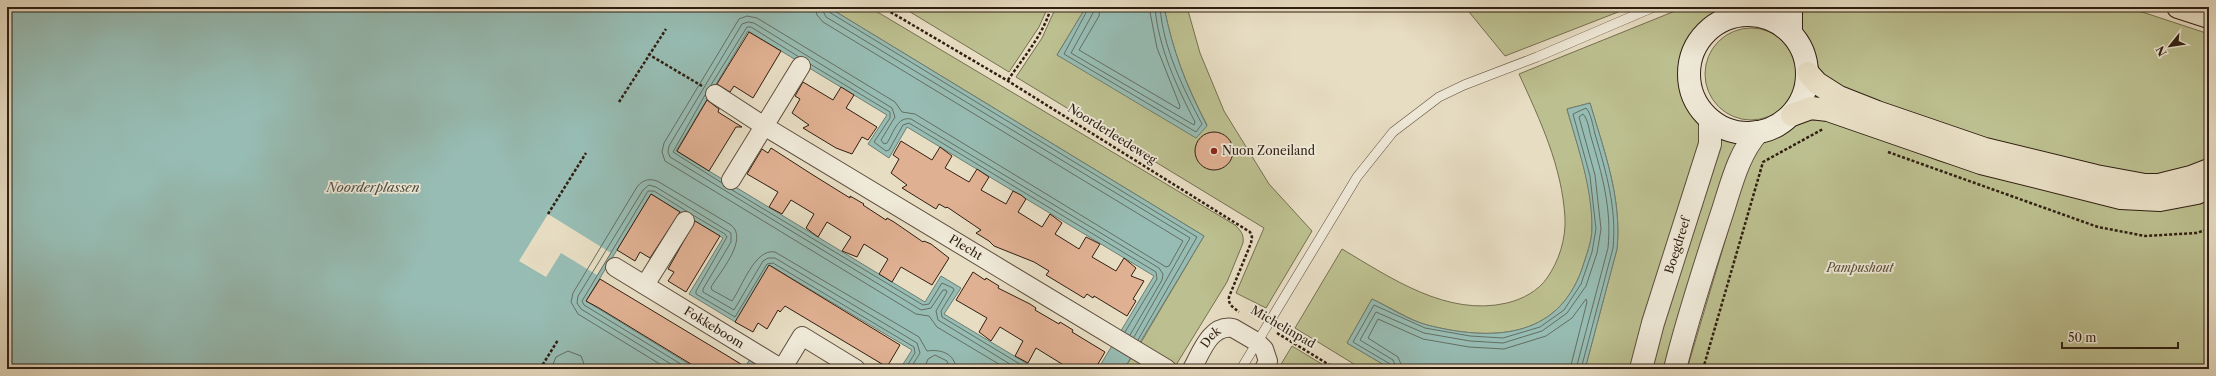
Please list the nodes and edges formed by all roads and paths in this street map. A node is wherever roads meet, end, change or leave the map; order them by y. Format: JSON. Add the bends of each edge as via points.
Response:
{"nodes":[{"id":1,"x":882,"y":7,"type":"edge"},
{"id":2,"x":1051,"y":7,"type":"edge"},
{"id":3,"x":1654,"y":7,"type":"edge"},
{"id":4,"x":1791,"y":7,"type":"edge"},
{"id":5,"x":2178,"y":7,"type":"edge"},
{"id":6,"x":1751,"y":11,"type":"edge"},
{"id":7,"x":2209,"y":17,"type":"edge"},
{"id":8,"x":666,"y":29,"type":"dead end"},
{"id":9,"x":1791,"y":30,"type":"junction"},
{"id":10,"x":648,"y":54,"type":"junction"},
{"id":11,"x":801,"y":66,"type":"dead end"},
{"id":12,"x":1808,"y":73,"type":"junction"},
{"id":13,"x":1008,"y":81,"type":"junction"},
{"id":14,"x":714,"y":94,"type":"joint"},
{"id":15,"x":619,"y":102,"type":"dead end"},
{"id":16,"x":1792,"y":115,"type":"junction"},
{"id":17,"x":1710,"y":120,"type":"junction"},
{"id":18,"x":764,"y":126,"type":"junction"},
{"id":19,"x":1828,"y":126,"type":"dead end"},
{"id":20,"x":1758,"y":132,"type":"junction"},
{"id":21,"x":1881,"y":149,"type":"dead end"},
{"id":22,"x":586,"y":153,"type":"dead end"},
{"id":23,"x":2209,"y":170,"type":"edge"},
{"id":24,"x":731,"y":180,"type":"dead end"},
{"id":25,"x":2209,"y":187,"type":"edge"},
{"id":26,"x":548,"y":214,"type":"dead end"},
{"id":27,"x":685,"y":221,"type":"dead end"},
{"id":28,"x":2209,"y":229,"type":"edge"},
{"id":29,"x":615,"y":267,"type":"dead end"},
{"id":30,"x":645,"y":285,"type":"junction"},
{"id":31,"x":1242,"y":314,"type":"dead end"},
{"id":32,"x":1266,"y":327,"type":"junction"},
{"id":33,"x":558,"y":340,"type":"dead end"},
{"id":34,"x":1257,"y":342,"type":"junction"},
{"id":35,"x":540,"y":369,"type":"edge"},
{"id":36,"x":856,"y":369,"type":"edge"},
{"id":37,"x":1167,"y":369,"type":"edge"},
{"id":38,"x":1192,"y":369,"type":"edge"},
{"id":39,"x":1241,"y":369,"type":"edge"},
{"id":40,"x":1264,"y":369,"type":"edge"},
{"id":41,"x":1336,"y":369,"type":"edge"},
{"id":42,"x":1641,"y":369,"type":"edge"},
{"id":43,"x":1675,"y":369,"type":"edge"},
{"id":44,"x":1703,"y":369,"type":"edge"}],
"edges":[{"from":1,"to":13,"type":"path","name":"Noorderleedeweg"},
{"from":2,"to":13,"type":"path","via":[[1038,35]]},
{"from":3,"to":32,"type":"lane","via":[[1537,57],[1464,84],[1438,97],[1407,120],[1382,144],[1357,177]]},
{"from":4,"to":9,"type":"street"},
{"from":5,"to":7,"type":"highway"},
{"from":6,"to":9,"type":"street"},
{"from":6,"to":17,"type":"street","via":[[1718,23],[1697,44],[1688,63],[1689,82],[1695,101]]},
{"from":8,"to":10,"type":"path"},
{"from":9,"to":12,"type":"street","via":[[1806,56]]},
{"from":10,"to":14,"type":"path"},
{"from":10,"to":15,"type":"path"},
{"from":11,"to":18,"type":"street"},
{"from":12,"to":16,"type":"street","via":[[1801,102]]},
{"from":12,"to":23,"type":"highway","via":[[1817,83],[1839,97],[1877,112],[1985,149],[2088,174],[2145,185],[2159,185]]},
{"from":13,"to":31,"type":"path","name":"Noorderleedeweg","via":[[1250,232],[1251,243],[1229,302]]},
{"from":14,"to":18,"type":"street","name":"Plecht"},
{"from":16,"to":20,"type":"street","via":[[1776,126]]},
{"from":16,"to":25,"type":"highway","via":[[1811,108],[1828,110],[1981,163],[2121,198],[2160,200],[2197,193]]},
{"from":17,"to":20,"type":"street","via":[[1739,133]]},
{"from":17,"to":42,"type":"street","name":"Boegdreef","via":[[1710,144],[1653,323]]},
{"from":18,"to":24,"type":"street"},
{"from":18,"to":37,"type":"street","name":"Plecht"},
{"from":19,"to":44,"type":"path","via":[[1762,162]]},
{"from":20,"to":43,"type":"street","via":[[1749,142],[1730,189],[1683,335]]},
{"from":21,"to":28,"type":"path","via":[[2098,227],[2145,236],[2196,233]]},
{"from":22,"to":26,"type":"path"},
{"from":27,"to":30,"type":"street"},
{"from":29,"to":30,"type":"street","name":"Fokkeboom"},
{"from":30,"to":36,"type":"street","name":"Fokkeboom","via":[[782,369],[802,336]]},
{"from":32,"to":34,"type":"lane"},
{"from":32,"to":41,"type":"path","name":"Michelinpad"},
{"from":33,"to":35,"type":"path"},
{"from":34,"to":38,"type":"street","name":"Dek","via":[[1233,328],[1217,330]]},
{"from":34,"to":39,"type":"lane"},
{"from":34,"to":40,"type":"street","name":"Dek","via":[[1268,361]]}]}
